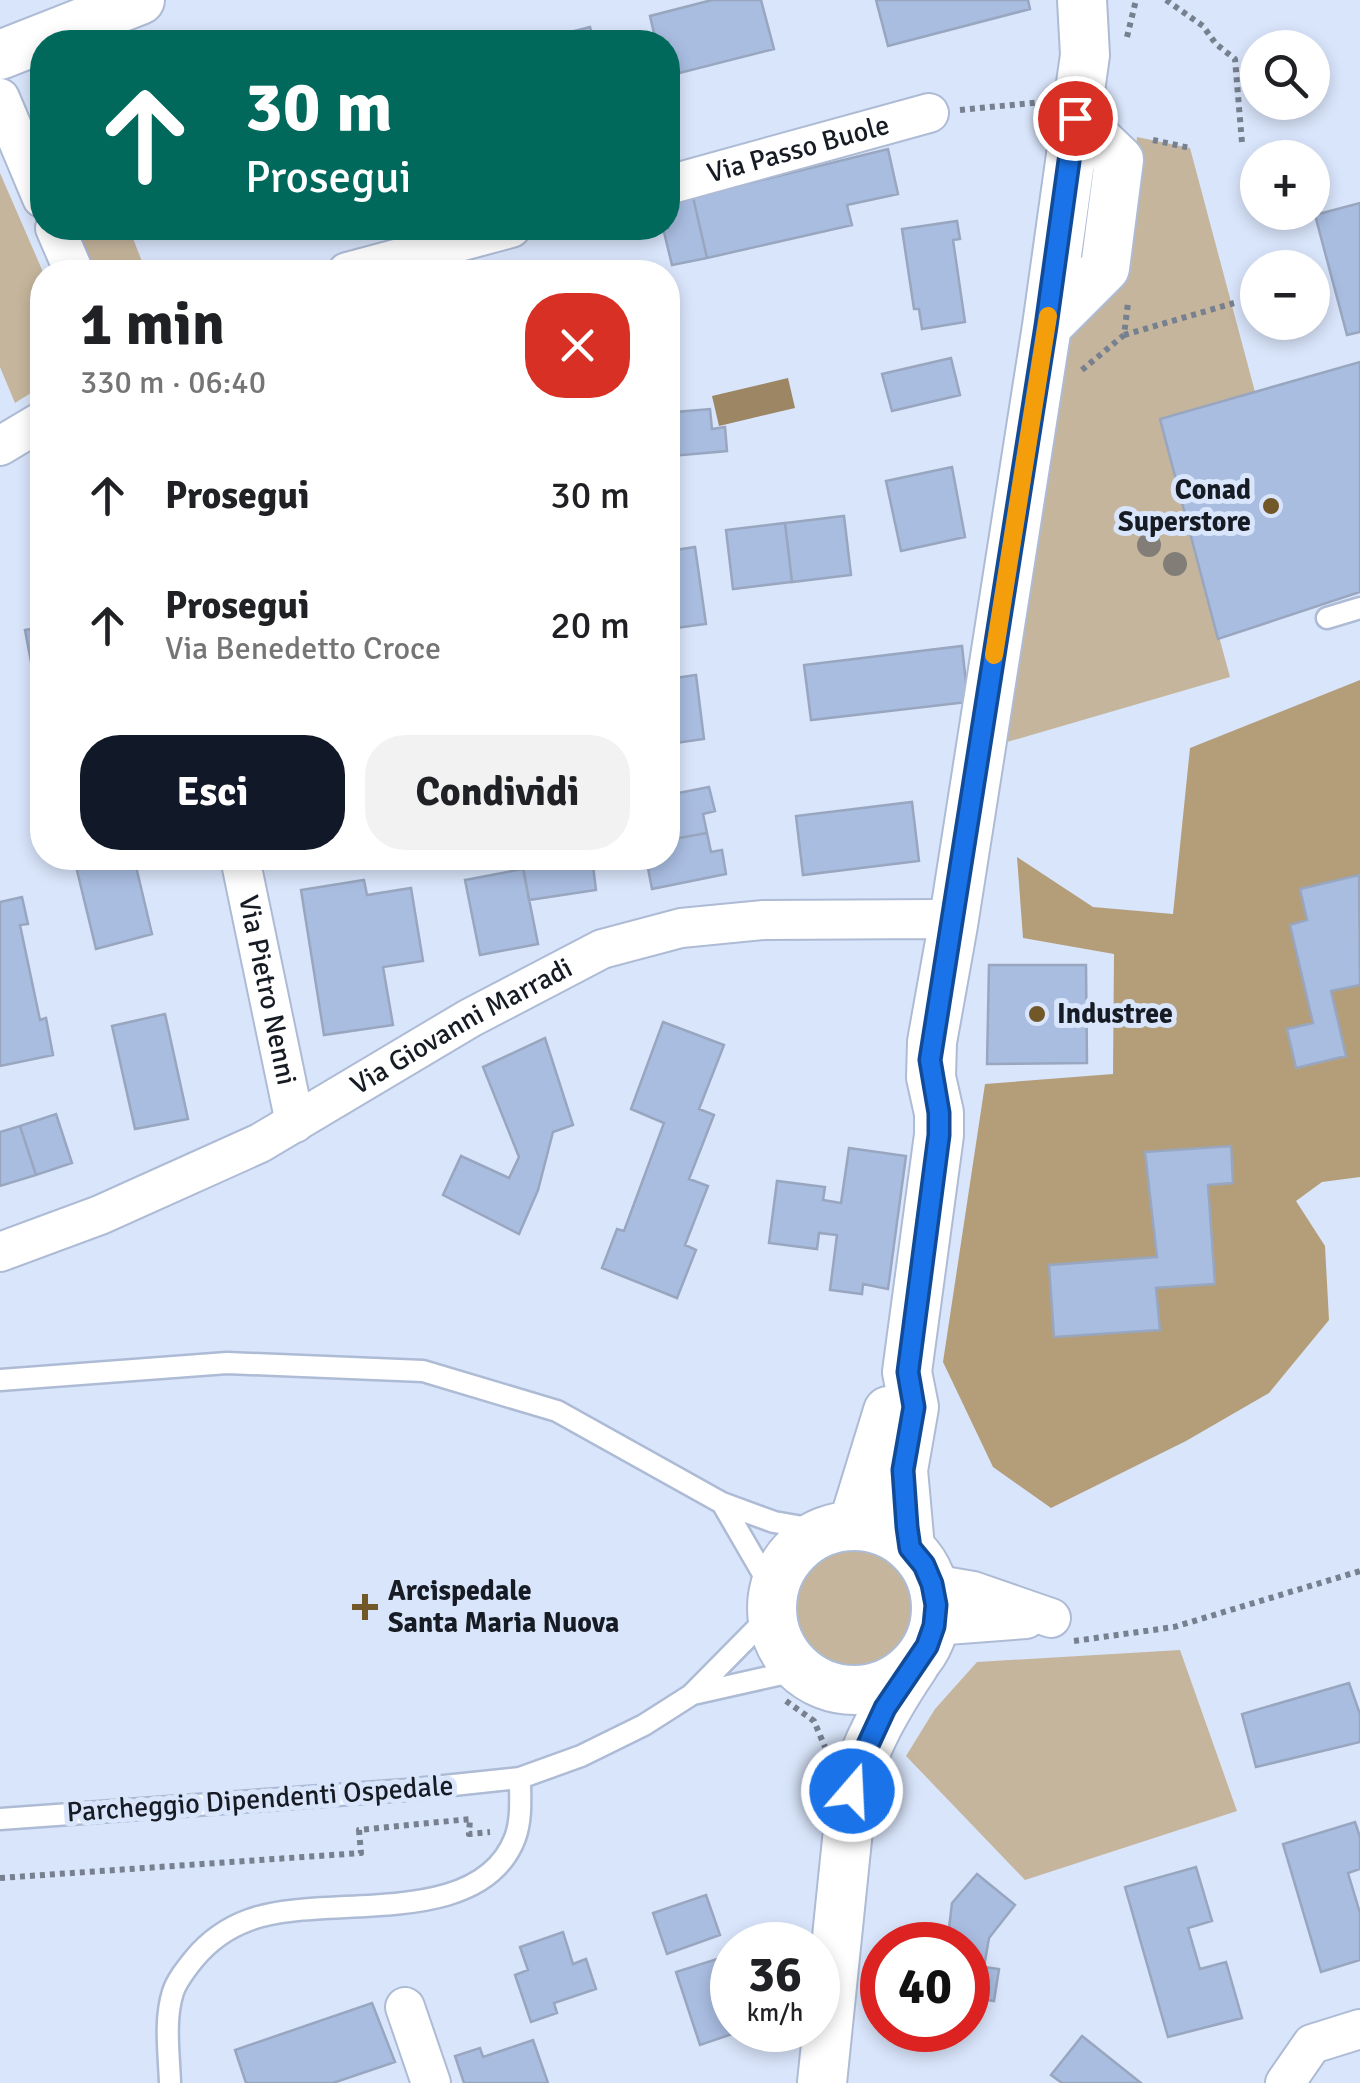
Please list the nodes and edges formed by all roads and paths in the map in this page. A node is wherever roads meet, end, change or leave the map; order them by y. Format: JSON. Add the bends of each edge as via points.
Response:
{"nodes":[{"id":1,"x":140,"y":0,"type":"edge"},
{"id":2,"x":1082,"y":0,"type":"edge"},
{"id":3,"x":1107,"y":0,"type":"edge"},
{"id":4,"x":1136,"y":0,"type":"edge"},
{"id":5,"x":1166,"y":0,"type":"edge"},
{"id":6,"x":62,"y":30,"type":"edge"},
{"id":7,"x":30,"y":42,"type":"edge"},
{"id":8,"x":1107,"y":52,"type":"junction"},
{"id":9,"x":0,"y":54,"type":"edge"},
{"id":10,"x":0,"y":98,"type":"edge"},
{"id":11,"x":1058,"y":110,"type":"junction"},
{"id":12,"x":929,"y":113,"type":"joint"},
{"id":13,"x":1137,"y":137,"type":"dead end"},
{"id":14,"x":1242,"y":140,"type":"edge"},
{"id":15,"x":1190,"y":148,"type":"dead end"},
{"id":16,"x":30,"y":169,"type":"edge"},
{"id":17,"x":680,"y":181,"type":"edge"},
{"id":18,"x":466,"y":240,"type":"edge"},
{"id":19,"x":392,"y":260,"type":"edge"},
{"id":20,"x":1129,"y":298,"type":"dead end"},
{"id":21,"x":1234,"y":303,"type":"dead end"},
{"id":22,"x":1124,"y":335,"type":"junction"},
{"id":23,"x":1070,"y":379,"type":"dead end"},
{"id":24,"x":30,"y":427,"type":"edge"},
{"id":25,"x":0,"y":446,"type":"edge"},
{"id":26,"x":1360,"y":608,"type":"edge"},
{"id":27,"x":1328,"y":618,"type":"dead end"},
{"id":28,"x":242,"y":870,"type":"edge"},
{"id":29,"x":953,"y":925,"type":"junction"},
{"id":30,"x":295,"y":1123,"type":"junction"},
{"id":31,"x":0,"y":1252,"type":"edge"},
{"id":32,"x":908,"y":1372,"type":"junction"},
{"id":33,"x":0,"y":1380,"type":"edge"},
{"id":34,"x":722,"y":1504,"type":"junction"},
{"id":35,"x":839,"y":1528,"type":"junction"},
{"id":36,"x":1360,"y":1570,"type":"edge"},
{"id":37,"x":772,"y":1602,"type":"junction"},
{"id":38,"x":923,"y":1605,"type":"junction"},
{"id":39,"x":1056,"y":1642,"type":"dead end"},
{"id":40,"x":809,"y":1676,"type":"junction"},
{"id":41,"x":740,"y":1682,"type":"junction"},
{"id":42,"x":691,"y":1695,"type":"junction"},
{"id":43,"x":841,"y":1776,"type":"junction"},
{"id":44,"x":520,"y":1778,"type":"junction"},
{"id":45,"x":0,"y":1820,"type":"edge"},
{"id":46,"x":469,"y":1834,"type":"dead end"},
{"id":47,"x":0,"y":1878,"type":"edge"},
{"id":48,"x":405,"y":2007,"type":"dead end"},
{"id":49,"x":1360,"y":2030,"type":"edge"},
{"id":50,"x":814,"y":2080,"type":"edge"},
{"id":51,"x":170,"y":2083,"type":"edge"},
{"id":52,"x":432,"y":2083,"type":"edge"},
{"id":53,"x":1285,"y":2083,"type":"edge"}],
"edges":[{"from":1,"to":6,"type":"street"},
{"from":2,"to":8,"type":"street"},
{"from":3,"to":8,"type":"street"},
{"from":4,"to":8,"type":"path","via":[[1127,40]]},
{"from":5,"to":14,"type":"path","via":[[1235,58]]},
{"from":7,"to":9,"type":"street"},
{"from":8,"to":11,"type":"street"},
{"from":10,"to":16,"type":"street"},
{"from":11,"to":12,"type":"path"},
{"from":11,"to":29,"type":"street","via":[[1046,326]]},
{"from":12,"to":17,"type":"street","name":"Via Passo Buole"},
{"from":13,"to":15,"type":"path"},
{"from":18,"to":19,"type":"street"},
{"from":20,"to":22,"type":"path"},
{"from":21,"to":22,"type":"path"},
{"from":22,"to":23,"type":"path"},
{"from":24,"to":25,"type":"street"},
{"from":26,"to":27,"type":"lane"},
{"from":28,"to":30,"type":"street","name":"Via Pietro Nenni"},
{"from":29,"to":30,"type":"street","name":"Via Giovanni Marradi","via":[[939,919],[764,920],[681,928],[602,950],[470,1018]]},
{"from":29,"to":32,"type":"street","via":[[930,1060],[939,1135]]},
{"from":30,"to":31,"type":"street","name":"Via Giovanni Marradi","via":[[197,1174]]},
{"from":32,"to":35,"type":"street"},
{"from":32,"to":38,"type":"street","via":[[914,1407],[903,1470]]},
{"from":33,"to":34,"type":"lane","via":[[228,1362],[423,1371],[557,1411]]},
{"from":34,"to":35,"type":"lane","via":[[774,1522]]},
{"from":34,"to":37,"type":"lane"},
{"from":35,"to":37,"type":"street","via":[[793,1552]]},
{"from":35,"to":38,"type":"street","via":[[874,1528]]},
{"from":36,"to":39,"type":"path","via":[[1174,1627]]},
{"from":37,"to":40,"type":"street","via":[[776,1634]]},
{"from":37,"to":42,"type":"lane","name":"Parcheggio Dipendenti Ospedale"},
{"from":38,"to":40,"type":"street","via":[[899,1677],[860,1690]]},
{"from":38,"to":43,"type":"street","via":[[860,1762]]},
{"from":40,"to":41,"type":"lane","name":"Parcheggio Dipendenti Ospedale"},
{"from":40,"to":43,"type":"street","via":[[834,1715]]},
{"from":41,"to":42,"type":"lane","name":"Parcheggio Dipendenti Ospedale"},
{"from":41,"to":43,"type":"path","via":[[748,1698],[775,1697],[814,1721]]},
{"from":42,"to":44,"type":"lane","name":"Parcheggio Dipendenti Ospedale","via":[[581,1756]]},
{"from":43,"to":50,"type":"street"},
{"from":44,"to":45,"type":"lane","name":"Parcheggio Dipendenti Ospedale"},
{"from":44,"to":51,"type":"lane","via":[[514,1839],[480,1880],[425,1898],[250,1919],[208,1942],[173,1991]]},
{"from":46,"to":47,"type":"path","via":[[470,1819],[359,1830],[361,1853]]},
{"from":48,"to":52,"type":"street"},
{"from":49,"to":53,"type":"street","via":[[1312,2044]]}]}
